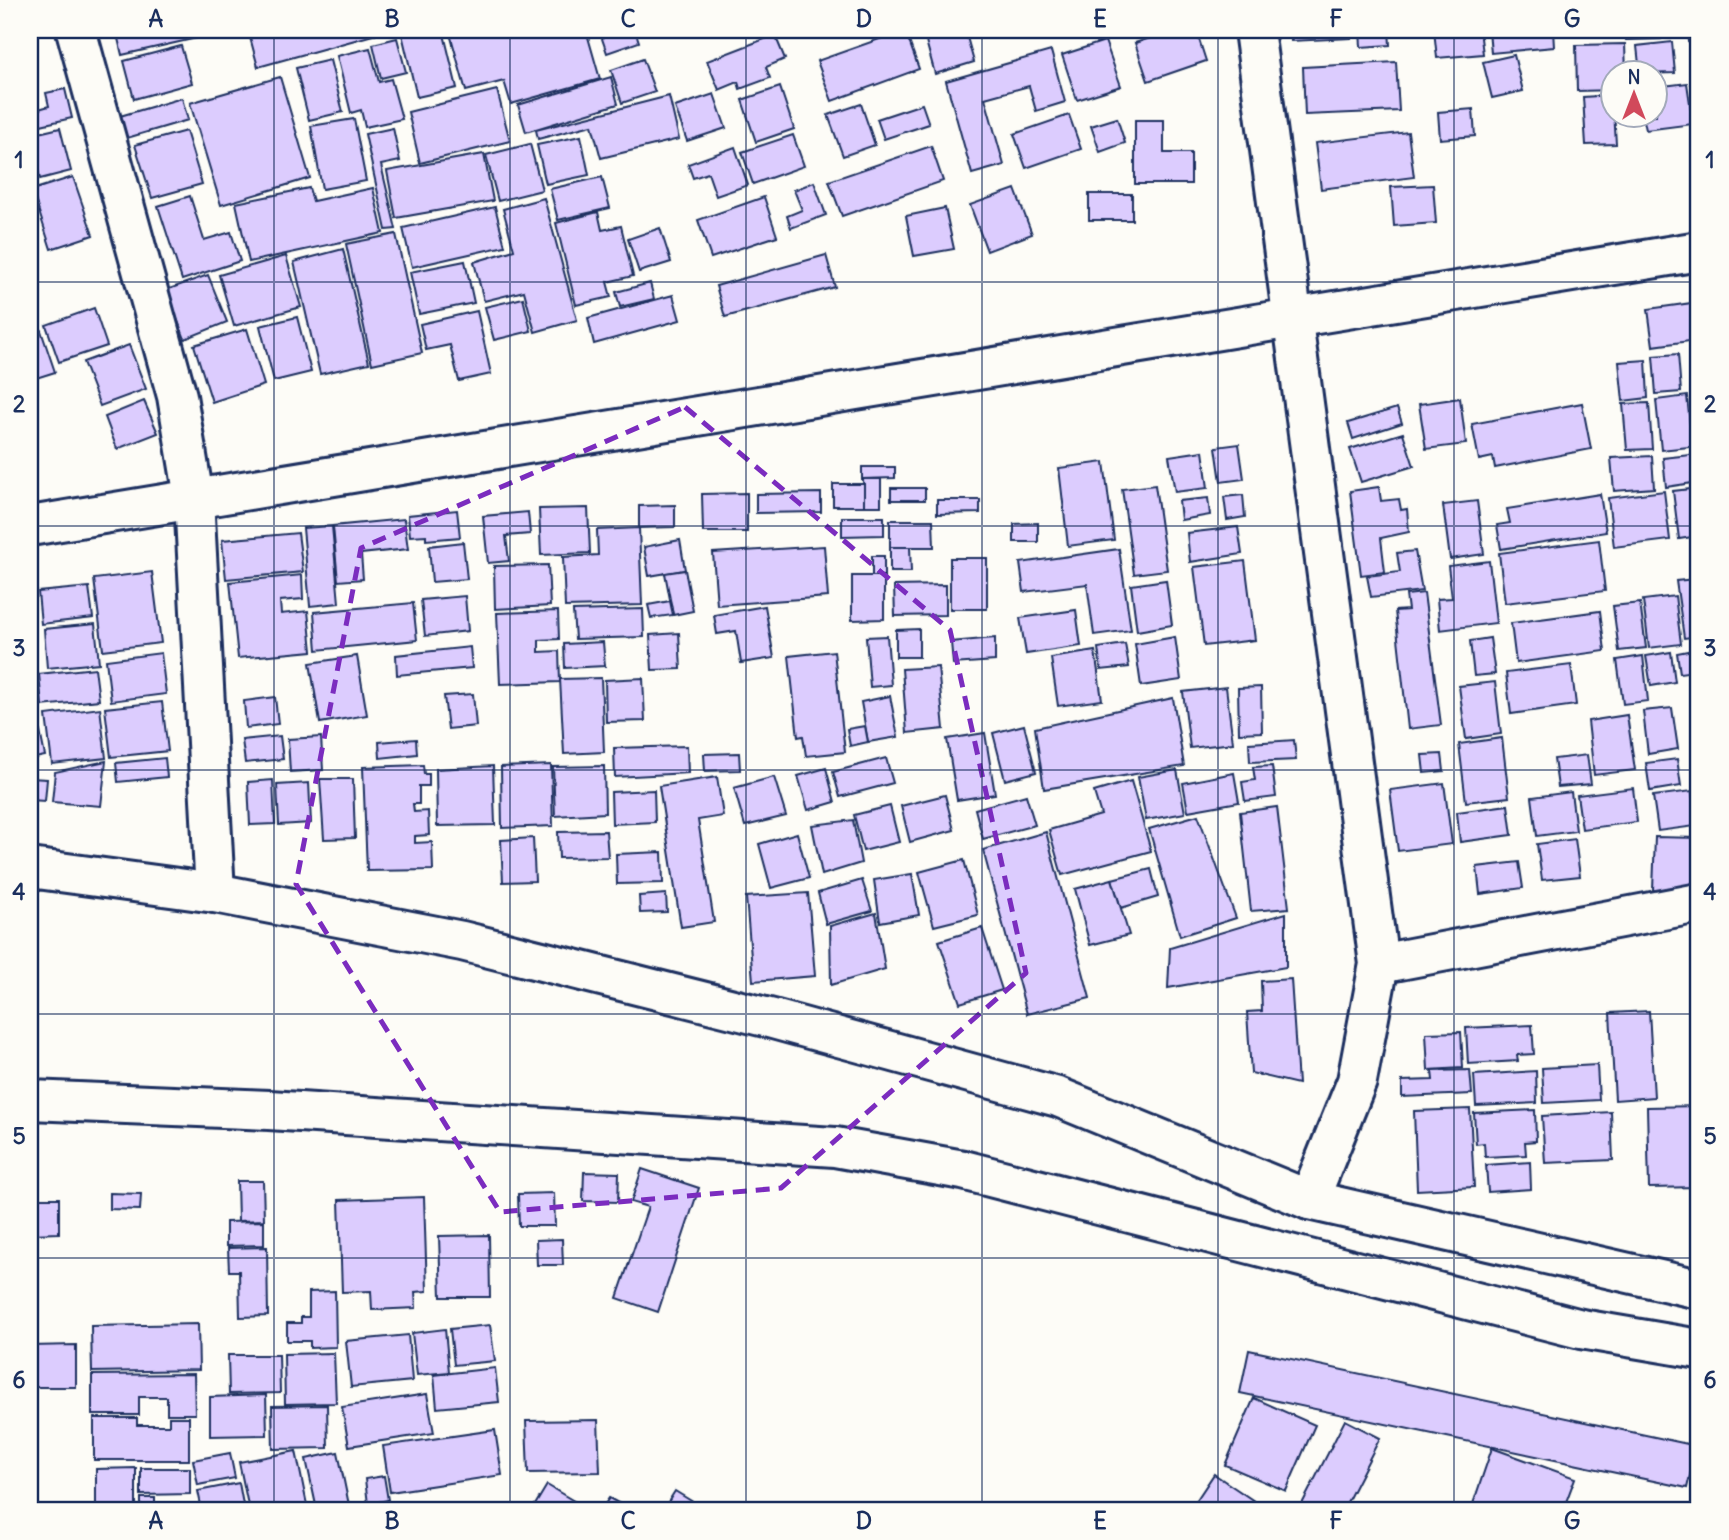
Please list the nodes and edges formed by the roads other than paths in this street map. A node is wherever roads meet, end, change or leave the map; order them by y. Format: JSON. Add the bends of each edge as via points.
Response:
{"nodes":[{"id":1,"x":76,"y":30,"type":"edge"},
{"id":2,"x":1254,"y":30,"type":"edge"},
{"id":3,"x":1699,"y":251,"type":"edge"},
{"id":4,"x":1292,"y":317,"type":"junction"},
{"id":5,"x":194,"y":498,"type":"junction"},
{"id":6,"x":30,"y":526,"type":"edge"},
{"id":7,"x":30,"y":868,"type":"edge"},
{"id":8,"x":215,"y":893,"type":"junction"},
{"id":9,"x":1699,"y":903,"type":"edge"},
{"id":10,"x":1378,"y":964,"type":"junction"},
{"id":11,"x":30,"y":1100,"type":"edge"},
{"id":12,"x":1309,"y":1200,"type":"junction"},
{"id":13,"x":1699,"y":1289,"type":"edge"},
{"id":14,"x":1699,"y":1349,"type":"edge"}],
"edges":[{"from":1,"to":5,"type":"street","via":[[177,396]]},
{"from":2,"to":4,"type":"street"},
{"from":3,"to":4,"type":"street"},
{"from":4,"to":5,"type":"street"},
{"from":4,"to":10,"type":"street"},
{"from":5,"to":6,"type":"street"},
{"from":5,"to":8,"type":"street"},
{"from":7,"to":8,"type":"street"},
{"from":8,"to":12,"type":"street","via":[[462,941],[773,1018],[1045,1094]]},
{"from":9,"to":10,"type":"street"},
{"from":10,"to":12,"type":"street","via":[[1357,1081]]},
{"from":11,"to":14,"type":"street","via":[[269,1110],[835,1147],[963,1170],[1581,1329]]},
{"from":12,"to":13,"type":"street"}]}
